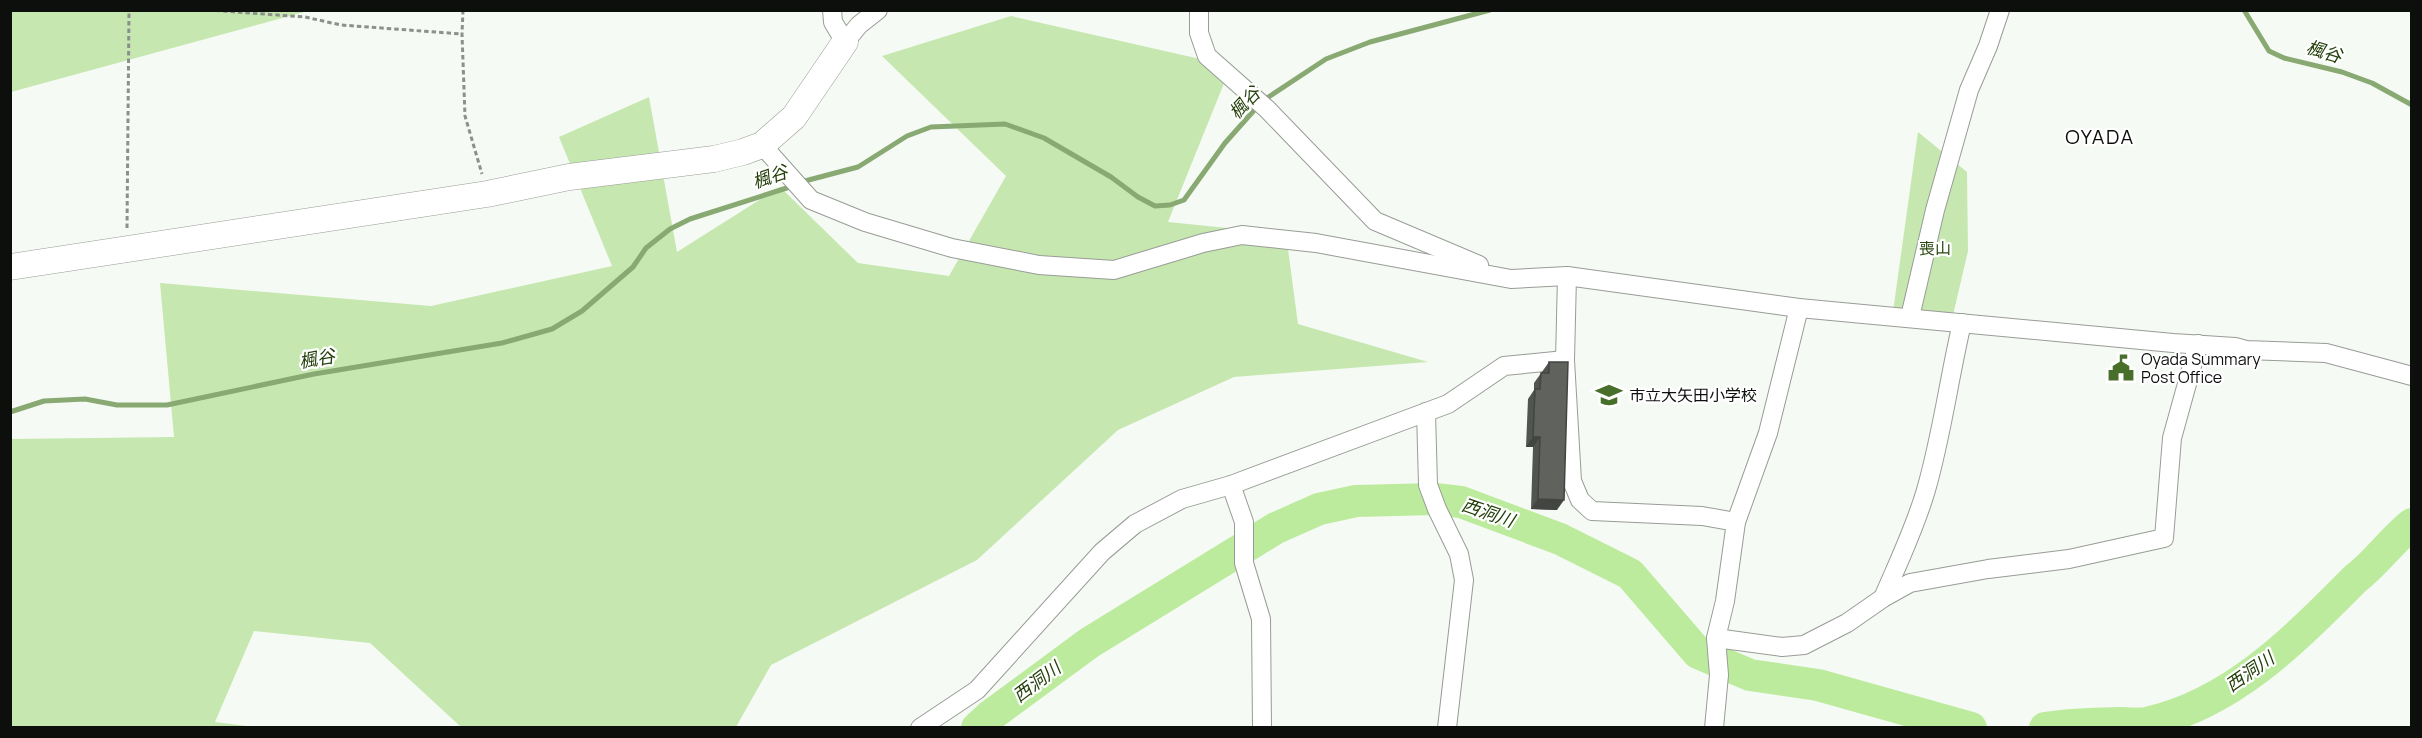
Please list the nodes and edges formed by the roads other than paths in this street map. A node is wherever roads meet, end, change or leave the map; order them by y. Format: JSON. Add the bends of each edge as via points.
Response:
{"nodes":[{"id":1,"x":832,"y":10,"type":"edge"},
{"id":2,"x":878,"y":10,"type":"edge"},
{"id":3,"x":1199,"y":10,"type":"edge"},
{"id":4,"x":2000,"y":10,"type":"edge"},
{"id":5,"x":844,"y":42,"type":"junction"},
{"id":6,"x":762,"y":145,"type":"junction"},
{"id":7,"x":10,"y":267,"type":"edge"},
{"id":8,"x":1567,"y":276,"type":"junction"},
{"id":9,"x":1511,"y":279,"type":"junction"},
{"id":10,"x":1799,"y":308,"type":"junction"},
{"id":11,"x":1910,"y":317,"type":"junction"},
{"id":12,"x":1962,"y":322,"type":"junction"},
{"id":13,"x":2198,"y":344,"type":"junction"},
{"id":14,"x":1565,"y":360,"type":"junction"},
{"id":15,"x":2412,"y":376,"type":"edge"},
{"id":16,"x":1426,"y":412,"type":"junction"},
{"id":17,"x":1231,"y":484,"type":"junction"},
{"id":18,"x":1736,"y":522,"type":"junction"},
{"id":19,"x":1883,"y":598,"type":"junction"},
{"id":20,"x":1716,"y":639,"type":"junction"},
{"id":21,"x":920,"y":728,"type":"edge"},
{"id":22,"x":1262,"y":728,"type":"edge"},
{"id":23,"x":1447,"y":728,"type":"edge"},
{"id":24,"x":1714,"y":728,"type":"edge"}],
"edges":[{"from":1,"to":5,"type":"street","via":[[833,22]]},
{"from":2,"to":5,"type":"street"},
{"from":3,"to":9,"type":"street","via":[[1199,33],[1207,56],[1267,109],[1375,221]]},
{"from":4,"to":11,"type":"street","via":[[1969,90]]},
{"from":5,"to":6,"type":"street","via":[[794,117]]},
{"from":6,"to":7,"type":"street","via":[[714,159],[569,177],[487,194]]},
{"from":6,"to":9,"type":"street","via":[[811,200],[865,222],[952,248],[1039,265],[1114,270],[1203,243],[1242,236],[1317,243]]},
{"from":8,"to":9,"type":"street"},
{"from":8,"to":10,"type":"street"},
{"from":8,"to":14,"type":"street"},
{"from":10,"to":11,"type":"street"},
{"from":10,"to":18,"type":"street","via":[[1768,433]]},
{"from":11,"to":12,"type":"street"},
{"from":12,"to":13,"type":"street"},
{"from":12,"to":19,"type":"street","via":[[1926,491]]},
{"from":13,"to":15,"type":"street","via":[[2326,353]]},
{"from":13,"to":19,"type":"street","via":[[2172,438],[2164,538],[2069,560],[1910,583]]},
{"from":14,"to":16,"type":"street","via":[[1504,366],[1448,404]]},
{"from":14,"to":18,"type":"street","via":[[1572,481],[1580,500],[1592,511],[1702,516]]},
{"from":16,"to":17,"type":"street"},
{"from":16,"to":23,"type":"street","via":[[1428,485],[1459,554],[1464,580]]},
{"from":17,"to":21,"type":"street","via":[[1182,499],[1135,524],[1102,552],[977,690]]},
{"from":17,"to":22,"type":"street","via":[[1244,522],[1244,563],[1261,619]]},
{"from":18,"to":20,"type":"street"},
{"from":19,"to":20,"type":"street","via":[[1848,623],[1804,645],[1782,647]]},
{"from":20,"to":24,"type":"street","via":[[1719,675]]}]}
